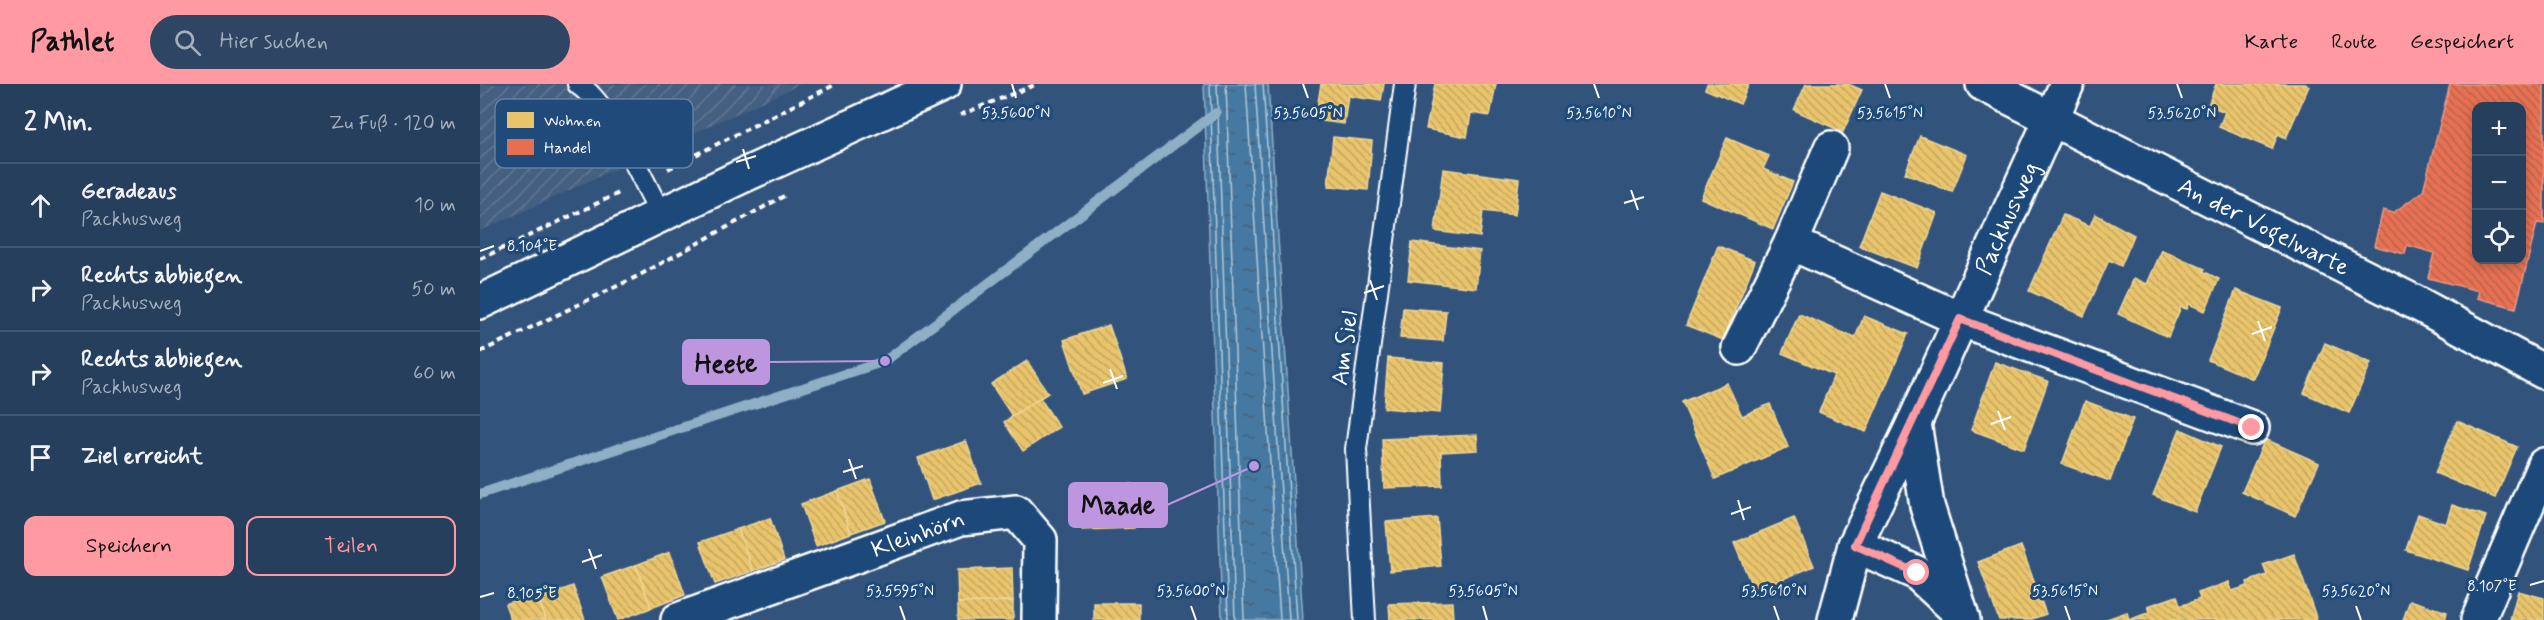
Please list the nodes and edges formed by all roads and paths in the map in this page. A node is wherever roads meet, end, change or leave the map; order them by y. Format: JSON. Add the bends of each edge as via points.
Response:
{"nodes":[{"id":1,"x":944,"y":84,"type":"edge"},
{"id":2,"x":1037,"y":84,"type":"edge"},
{"id":3,"x":1405,"y":84,"type":"edge"},
{"id":4,"x":1983,"y":84,"type":"edge"},
{"id":5,"x":2067,"y":84,"type":"edge"},
{"id":6,"x":585,"y":86,"type":"edge"},
{"id":7,"x":595,"y":99,"type":"edge"},
{"id":8,"x":2050,"y":118,"type":"junction"},
{"id":9,"x":950,"y":120,"type":"dead end"},
{"id":10,"x":1831,"y":148,"type":"dead end"},
{"id":11,"x":635,"y":168,"type":"edge"},
{"id":12,"x":791,"y":192,"type":"dead end"},
{"id":13,"x":661,"y":215,"type":"junction"},
{"id":14,"x":1791,"y":243,"type":"junction"},
{"id":15,"x":480,"y":302,"type":"edge"},
{"id":16,"x":1960,"y":319,"type":"junction"},
{"id":17,"x":1739,"y":348,"type":"dead end"},
{"id":18,"x":480,"y":352,"type":"edge"},
{"id":19,"x":2544,"y":372,"type":"edge"},
{"id":20,"x":1914,"y":423,"type":"junction"},
{"id":21,"x":2252,"y":428,"type":"dead end"},
{"id":22,"x":2544,"y":465,"type":"edge"},
{"id":23,"x":1855,"y":545,"type":"junction"},
{"id":24,"x":715,"y":613,"type":"edge"},
{"id":25,"x":1961,"y":616,"type":"edge"},
{"id":26,"x":678,"y":620,"type":"edge"},
{"id":27,"x":1039,"y":620,"type":"edge"},
{"id":28,"x":1365,"y":620,"type":"edge"},
{"id":29,"x":1834,"y":620,"type":"edge"},
{"id":30,"x":2478,"y":620,"type":"edge"}],
"edges":[{"from":1,"to":13,"type":"street"},
{"from":2,"to":9,"type":"path"},
{"from":3,"to":28,"type":"lane","name":"Am Siel","via":[[1356,449]]},
{"from":4,"to":8,"type":"street","name":"An der Vogelwarte"},
{"from":5,"to":8,"type":"street","name":"Packhusweg"},
{"from":6,"to":7,"type":"lane"},
{"from":8,"to":16,"type":"street","name":"Packhusweg"},
{"from":8,"to":19,"type":"street","name":"An der Vogelwarte"},
{"from":10,"to":14,"type":"street"},
{"from":11,"to":13,"type":"lane"},
{"from":12,"to":18,"type":"path","via":[[638,276]]},
{"from":13,"to":15,"type":"street"},
{"from":14,"to":16,"type":"street"},
{"from":14,"to":17,"type":"street"},
{"from":16,"to":20,"type":"street","name":"Packhusweg"},
{"from":16,"to":21,"type":"street"},
{"from":20,"to":23,"type":"street","name":"Packhusweg"},
{"from":20,"to":25,"type":"street","via":[[1927,506]]},
{"from":22,"to":30,"type":"street"},
{"from":23,"to":25,"type":"street","via":[[1917,573]]},
{"from":23,"to":29,"type":"street","name":"Packhusweg"},
{"from":24,"to":26,"type":"street","name":"Kleinhörn"},
{"from":24,"to":27,"type":"street","name":"Kleinhörn","via":[[961,518],[1016,512],[1040,540]]}]}
